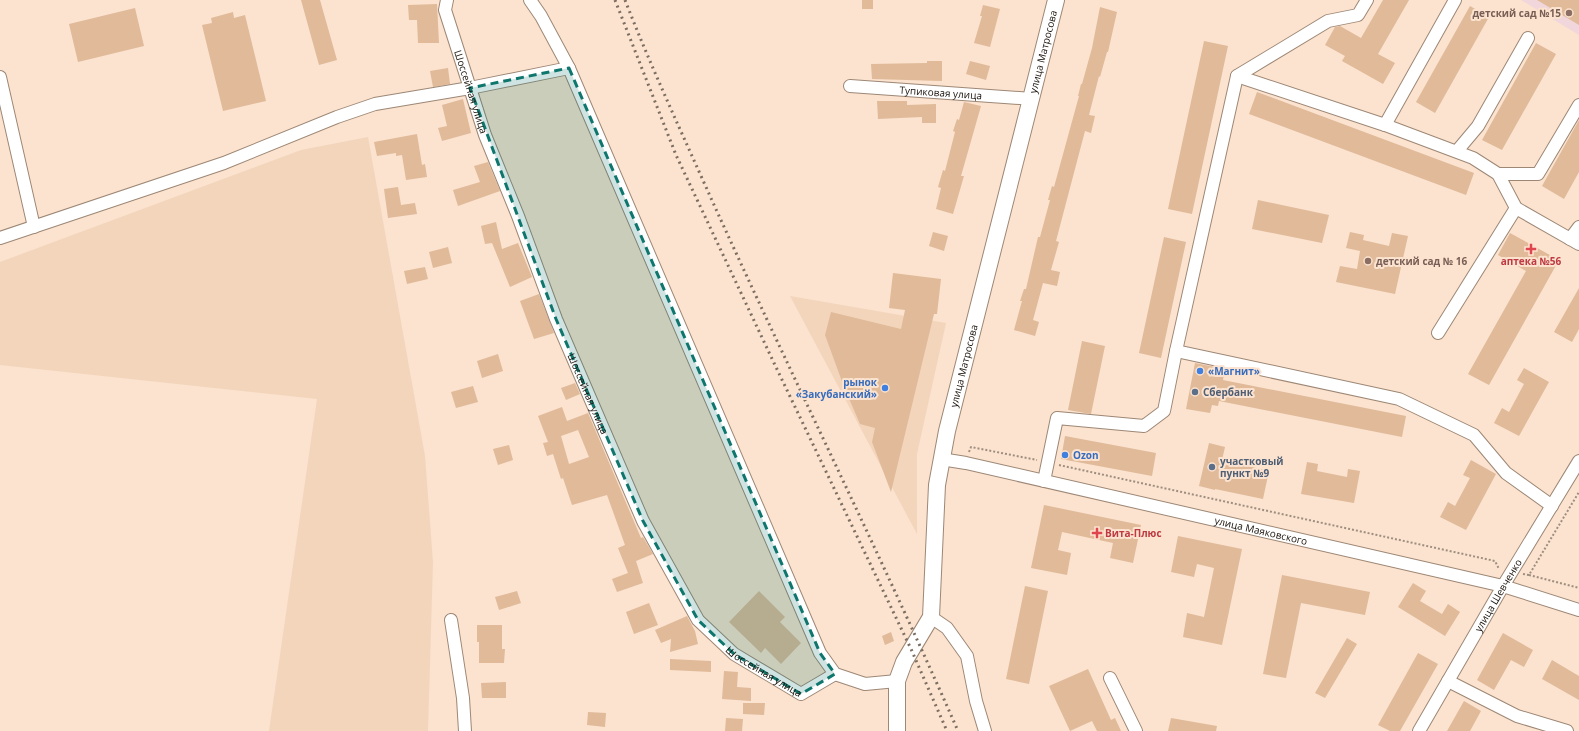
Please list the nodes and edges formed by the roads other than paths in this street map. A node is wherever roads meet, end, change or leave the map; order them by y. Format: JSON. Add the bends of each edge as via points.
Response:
{"nodes":[{"id":1,"x":447,"y":0,"type":"edge"},
{"id":2,"x":530,"y":0,"type":"edge"},
{"id":3,"x":1056,"y":0,"type":"edge"},
{"id":4,"x":1367,"y":0,"type":"edge"},
{"id":5,"x":1455,"y":0,"type":"edge"},
{"id":6,"x":1528,"y":38,"type":"dead end"},
{"id":7,"x":569,"y":68,"type":"junction"},
{"id":8,"x":1237,"y":76,"type":"junction"},
{"id":9,"x":0,"y":77,"type":"edge"},
{"id":10,"x":850,"y":86,"type":"dead end"},
{"id":11,"x":470,"y":88,"type":"junction"},
{"id":12,"x":1032,"y":99,"type":"junction"},
{"id":13,"x":1579,"y":105,"type":"edge"},
{"id":14,"x":1385,"y":125,"type":"junction"},
{"id":15,"x":1457,"y":151,"type":"junction"},
{"id":16,"x":1498,"y":174,"type":"junction"},
{"id":17,"x":1516,"y":208,"type":"junction"},
{"id":18,"x":34,"y":226,"type":"junction"},
{"id":19,"x":1579,"y":227,"type":"edge"},
{"id":20,"x":0,"y":238,"type":"edge"},
{"id":21,"x":1575,"y":241,"type":"edge"},
{"id":22,"x":1438,"y":333,"type":"dead end"},
{"id":23,"x":1176,"y":351,"type":"junction"},
{"id":24,"x":941,"y":459,"type":"junction"},
{"id":25,"x":1579,"y":461,"type":"edge"},
{"id":26,"x":1044,"y":481,"type":"junction"},
{"id":27,"x":1552,"y":506,"type":"junction"},
{"id":28,"x":1503,"y":586,"type":"junction"},
{"id":29,"x":1579,"y":610,"type":"edge"},
{"id":30,"x":931,"y":617,"type":"junction"},
{"id":31,"x":451,"y":620,"type":"dead end"},
{"id":32,"x":835,"y":674,"type":"junction"},
{"id":33,"x":1110,"y":678,"type":"dead end"},
{"id":34,"x":897,"y":681,"type":"junction"},
{"id":35,"x":1448,"y":681,"type":"junction"},
{"id":36,"x":465,"y":731,"type":"edge"},
{"id":37,"x":898,"y":731,"type":"edge"},
{"id":38,"x":986,"y":731,"type":"edge"},
{"id":39,"x":1136,"y":731,"type":"edge"},
{"id":40,"x":1419,"y":731,"type":"edge"},
{"id":41,"x":1568,"y":731,"type":"edge"}],
"edges":[{"from":1,"to":11,"type":"street","name":"Шоссейная улица","via":[[446,10]]},
{"from":2,"to":7,"type":"street"},
{"from":3,"to":12,"type":"main road","name":"улица Матросова"},
{"from":4,"to":8,"type":"street","via":[[1358,15],[1328,21]]},
{"from":5,"to":14,"type":"street"},
{"from":6,"to":15,"type":"street","via":[[1478,126]]},
{"from":7,"to":11,"type":"street"},
{"from":7,"to":32,"type":"street","via":[[820,653]]},
{"from":8,"to":14,"type":"street"},
{"from":8,"to":23,"type":"street"},
{"from":9,"to":18,"type":"street"},
{"from":10,"to":12,"type":"street","name":"Тупиковая улица"},
{"from":11,"to":18,"type":"street","via":[[375,104],[224,163]]},
{"from":11,"to":32,"type":"street","name":"Шоссейная улица","via":[[485,135],[556,319],[643,520],[698,620],[734,654],[801,694]]},
{"from":12,"to":24,"type":"main road","name":"улица Матросова"},
{"from":13,"to":16,"type":"street","via":[[1538,174]]},
{"from":14,"to":15,"type":"street"},
{"from":15,"to":16,"type":"street"},
{"from":16,"to":17,"type":"street"},
{"from":17,"to":21,"type":"street"},
{"from":17,"to":22,"type":"street"},
{"from":18,"to":20,"type":"street"},
{"from":19,"to":21,"type":"street"},
{"from":23,"to":26,"type":"street","via":[[1164,411],[1144,426],[1057,418]]},
{"from":23,"to":27,"type":"street","via":[[1399,399],[1474,434],[1506,473]]},
{"from":24,"to":26,"type":"street","name":"улица Маяковского"},
{"from":24,"to":30,"type":"main road","name":"улица Матросова"},
{"from":25,"to":27,"type":"street","name":"улица Шевченко"},
{"from":26,"to":28,"type":"street","name":"улица Маяковского"},
{"from":27,"to":28,"type":"street","name":"улица Шевченко"},
{"from":28,"to":29,"type":"street","name":"улица Маяковского"},
{"from":28,"to":35,"type":"street","name":"улица Шевченко"},
{"from":30,"to":34,"type":"main road","name":"улица Матросова","via":[[904,662]]},
{"from":30,"to":38,"type":"street","via":[[947,628],[967,656],[976,701]]},
{"from":31,"to":36,"type":"street","via":[[463,698]]},
{"from":32,"to":34,"type":"street","via":[[865,684]]},
{"from":33,"to":39,"type":"street"},
{"from":34,"to":37,"type":"main road","name":"улица Матросова"},
{"from":35,"to":40,"type":"street","name":"улица Шевченко"},
{"from":35,"to":41,"type":"street","via":[[1517,716]]}]}
